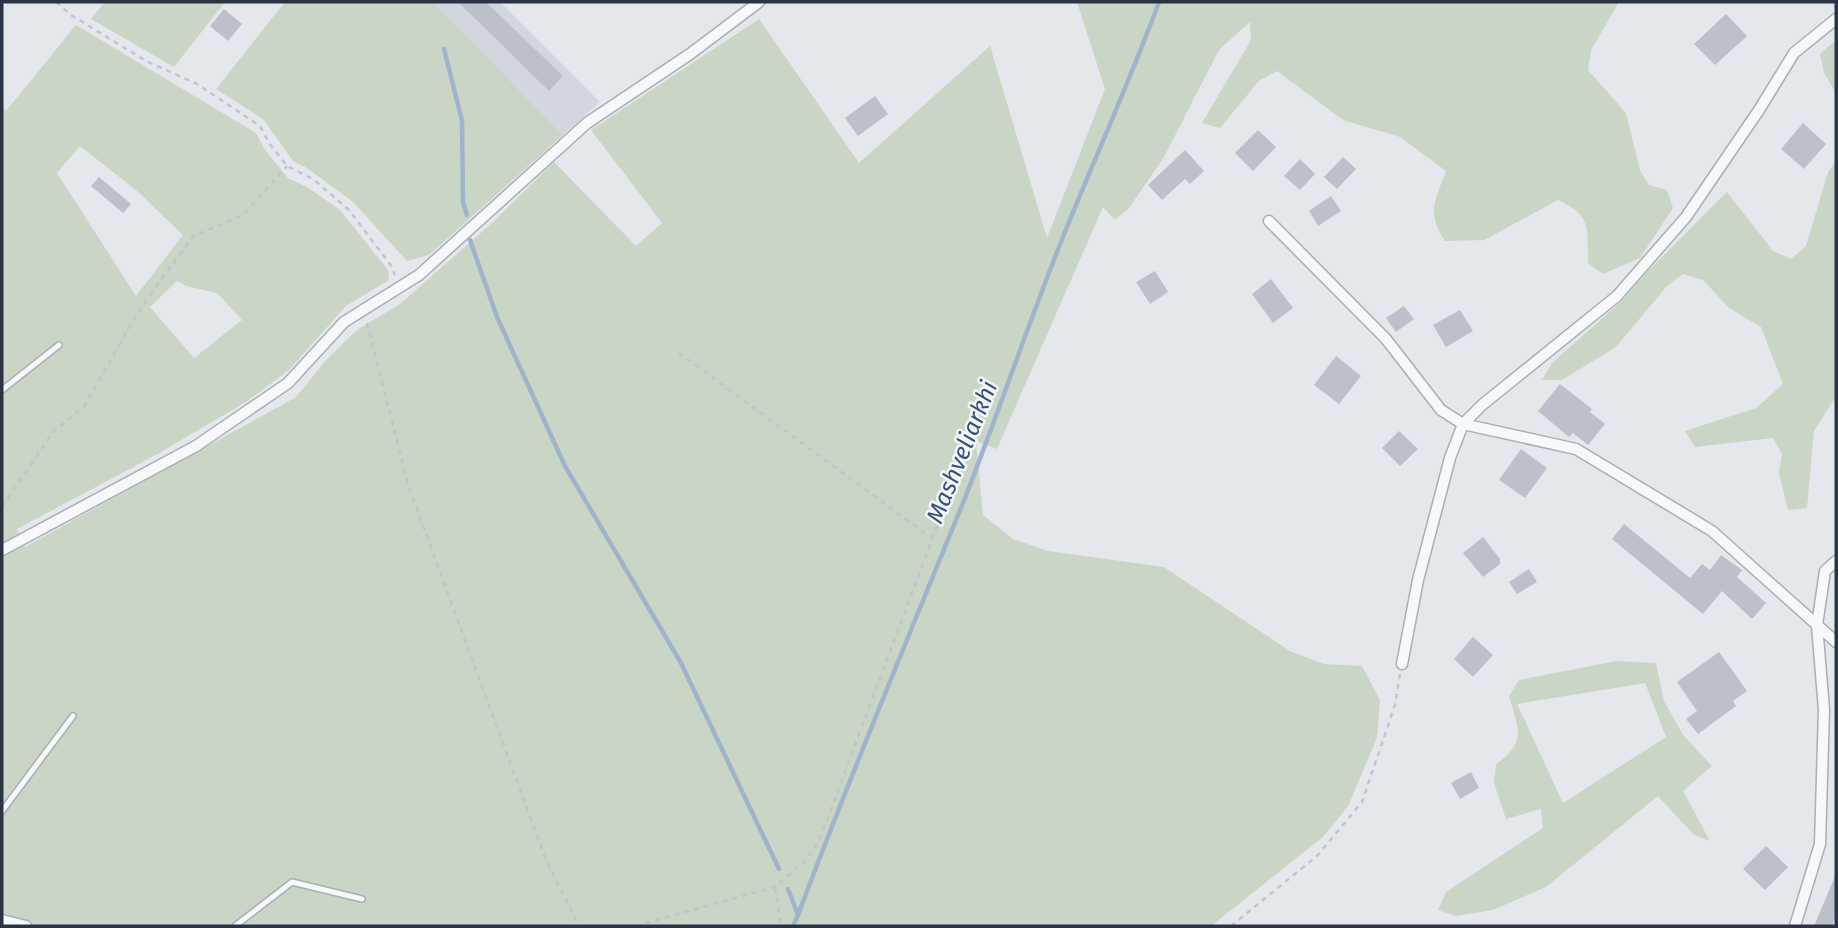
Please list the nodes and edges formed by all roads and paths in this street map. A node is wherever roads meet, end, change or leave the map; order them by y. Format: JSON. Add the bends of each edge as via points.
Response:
{"nodes":[{"id":1,"x":56,"y":2,"type":"edge"},
{"id":2,"x":759,"y":2,"type":"edge"},
{"id":3,"x":1836,"y":19,"type":"edge"},
{"id":4,"x":287,"y":166,"type":"junction"},
{"id":5,"x":1269,"y":221,"type":"dead end"},
{"id":6,"x":400,"y":287,"type":"junction"},
{"id":7,"x":363,"y":309,"type":"junction"},
{"id":8,"x":58,"y":345,"type":"dead end"},
{"id":9,"x":679,"y":353,"type":"dead end"},
{"id":10,"x":2,"y":390,"type":"edge"},
{"id":11,"x":1463,"y":424,"type":"junction"},
{"id":12,"x":957,"y":473,"type":"dead end"},
{"id":13,"x":2,"y":507,"type":"edge"},
{"id":14,"x":933,"y":538,"type":"junction"},
{"id":15,"x":2,"y":550,"type":"edge"},
{"id":16,"x":1836,"y":561,"type":"edge"},
{"id":17,"x":1817,"y":625,"type":"junction"},
{"id":18,"x":1836,"y":642,"type":"edge"},
{"id":19,"x":1402,"y":664,"type":"joint"},
{"id":20,"x":73,"y":716,"type":"dead end"},
{"id":21,"x":2,"y":811,"type":"edge"},
{"id":22,"x":774,"y":887,"type":"junction"},
{"id":23,"x":362,"y":899,"type":"dead end"},
{"id":24,"x":2,"y":920,"type":"edge"},
{"id":25,"x":26,"y":926,"type":"edge"},
{"id":26,"x":235,"y":926,"type":"edge"},
{"id":27,"x":579,"y":926,"type":"edge"},
{"id":28,"x":636,"y":926,"type":"edge"},
{"id":29,"x":781,"y":926,"type":"edge"},
{"id":30,"x":1231,"y":926,"type":"edge"},
{"id":31,"x":1795,"y":926,"type":"edge"}],
"edges":[{"from":1,"to":4,"type":"path","via":[[146,61],[197,84],[260,126]]},
{"from":2,"to":6,"type":"street","via":[[587,123],[419,275]]},
{"from":3,"to":11,"type":"street","via":[[1794,53],[1686,217],[1617,296]]},
{"from":4,"to":6,"type":"path","via":[[313,179],[349,210],[390,264]]},
{"from":4,"to":13,"type":"path","via":[[243,215],[193,236],[140,309],[84,406],[54,432]]},
{"from":5,"to":11,"type":"street","via":[[1386,339],[1441,410]]},
{"from":6,"to":7,"type":"street"},
{"from":7,"to":15,"type":"street","via":[[344,322],[288,383],[196,446]]},
{"from":7,"to":27,"type":"path","via":[[409,488],[546,860]]},
{"from":8,"to":10,"type":"lane"},
{"from":9,"to":14,"type":"path"},
{"from":11,"to":17,"type":"street","via":[[1576,449],[1712,531]]},
{"from":11,"to":19,"type":"street","via":[[1418,580]]},
{"from":12,"to":14,"type":"path"},
{"from":14,"to":22,"type":"path","via":[[820,841],[803,863]]},
{"from":16,"to":17,"type":"street","via":[[1825,570]]},
{"from":17,"to":18,"type":"street"},
{"from":17,"to":31,"type":"street","via":[[1824,710],[1820,845]]},
{"from":19,"to":30,"type":"path","via":[[1395,705],[1362,802],[1317,856]]},
{"from":20,"to":21,"type":"lane"},
{"from":22,"to":28,"type":"path"},
{"from":22,"to":29,"type":"path"},
{"from":23,"to":26,"type":"lane","via":[[292,882]]},
{"from":24,"to":25,"type":"street"}]}
